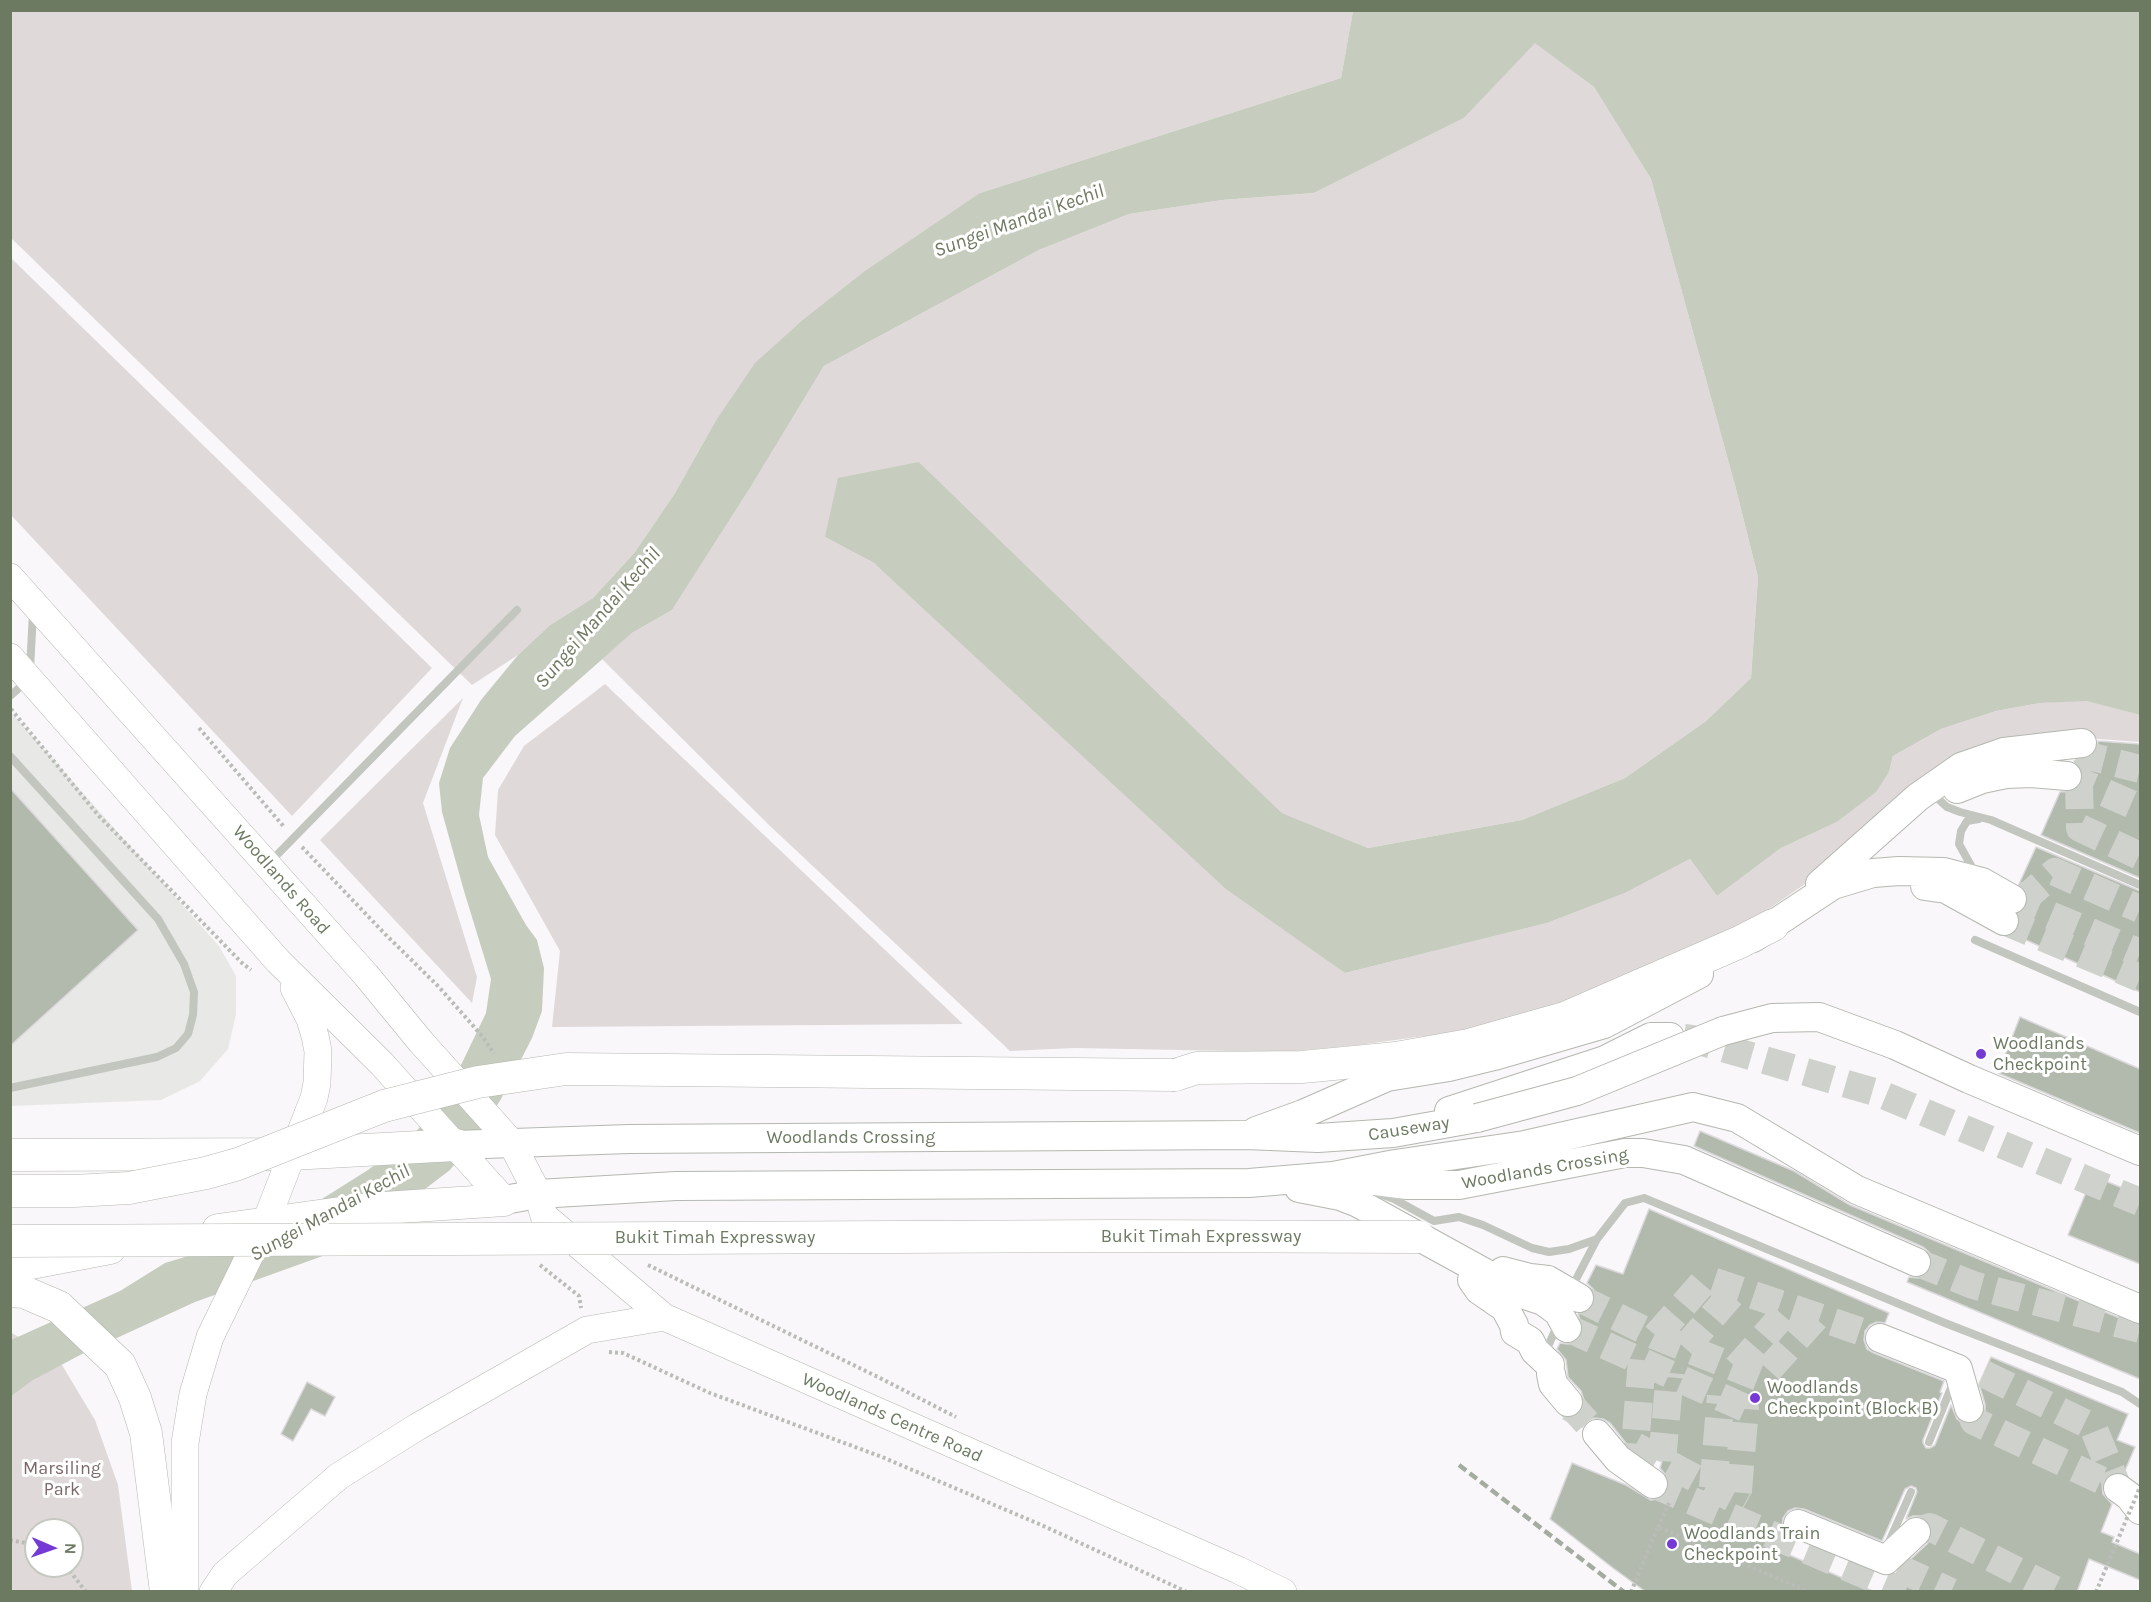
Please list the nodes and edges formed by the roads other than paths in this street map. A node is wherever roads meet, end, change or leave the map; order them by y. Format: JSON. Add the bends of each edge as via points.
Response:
{"nodes":[{"id":1,"x":10,"y":577,"type":"edge"},
{"id":2,"x":33,"y":601,"type":"junction"},
{"id":3,"x":517,"y":610,"type":"dead end"},
{"id":4,"x":10,"y":657,"type":"edge"},
{"id":5,"x":20,"y":687,"type":"edge"},
{"id":6,"x":10,"y":756,"type":"edge"},
{"id":7,"x":1936,"y":797,"type":"junction"},
{"id":8,"x":1991,"y":820,"type":"junction"},
{"id":9,"x":268,"y":864,"type":"junction"},
{"id":10,"x":1982,"y":882,"type":"junction"},
{"id":11,"x":1833,"y":885,"type":"junction"},
{"id":12,"x":2140,"y":885,"type":"edge"},
{"id":13,"x":1773,"y":925,"type":"junction"},
{"id":14,"x":1975,"y":940,"type":"dead end"},
{"id":15,"x":268,"y":968,"type":"junction"},
{"id":16,"x":2140,"y":1011,"type":"edge"},
{"id":17,"x":1670,"y":1037,"type":"tunnel mouth"},
{"id":18,"x":1227,"y":1074,"type":"junction"},
{"id":19,"x":1387,"y":1077,"type":"junction"},
{"id":20,"x":10,"y":1088,"type":"edge"},
{"id":21,"x":1246,"y":1135,"type":"junction"},
{"id":22,"x":1340,"y":1137,"type":"junction"},
{"id":23,"x":511,"y":1142,"type":"junction"},
{"id":24,"x":456,"y":1145,"type":"junction"},
{"id":25,"x":2140,"y":1151,"type":"edge"},
{"id":26,"x":291,"y":1154,"type":"junction"},
{"id":27,"x":10,"y":1155,"type":"edge"},
{"id":28,"x":1333,"y":1176,"type":"junction"},
{"id":29,"x":1249,"y":1183,"type":"junction"},
{"id":30,"x":10,"y":1191,"type":"edge"},
{"id":31,"x":538,"y":1194,"type":"junction"},
{"id":32,"x":504,"y":1200,"type":"junction"},
{"id":33,"x":253,"y":1225,"type":"junction"},
{"id":34,"x":1419,"y":1237,"type":"junction"},
{"id":35,"x":1597,"y":1239,"type":"junction"},
{"id":36,"x":10,"y":1241,"type":"edge"},
{"id":37,"x":1461,"y":1260,"type":"junction"},
{"id":38,"x":1916,"y":1262,"type":"tunnel mouth"},
{"id":39,"x":10,"y":1268,"type":"edge"},
{"id":40,"x":10,"y":1290,"type":"edge"},
{"id":41,"x":1568,"y":1307,"type":"junction"},
{"id":42,"x":2140,"y":1309,"type":"edge"},
{"id":43,"x":664,"y":1317,"type":"junction"},
{"id":44,"x":1880,"y":1338,"type":"tunnel mouth"},
{"id":45,"x":1548,"y":1366,"type":"junction"},
{"id":46,"x":1971,"y":1371,"type":"junction"},
{"id":47,"x":1568,"y":1402,"type":"tunnel mouth"},
{"id":48,"x":2140,"y":1404,"type":"edge"},
{"id":49,"x":1969,"y":1408,"type":"dead end"},
{"id":50,"x":1597,"y":1434,"type":"tunnel mouth"},
{"id":51,"x":1929,"y":1442,"type":"dead end"},
{"id":52,"x":2129,"y":1487,"type":"edge"},
{"id":53,"x":1911,"y":1492,"type":"dead end"},
{"id":54,"x":1661,"y":1494,"type":"tunnel mouth"},
{"id":55,"x":2140,"y":1510,"type":"edge"},
{"id":56,"x":1798,"y":1524,"type":"dead end"},
{"id":57,"x":1916,"y":1532,"type":"dead end"},
{"id":58,"x":1888,"y":1562,"type":"junction"},
{"id":59,"x":166,"y":1592,"type":"edge"},
{"id":60,"x":185,"y":1592,"type":"edge"},
{"id":61,"x":213,"y":1592,"type":"edge"},
{"id":62,"x":1283,"y":1592,"type":"edge"}],
"edges":[{"from":1,"to":2,"type":"main road","name":"Woodlands Road"},
{"from":2,"to":5,"type":"lane"},
{"from":2,"to":9,"type":"main road","name":"Woodlands Road"},
{"from":3,"to":9,"type":"lane"},
{"from":4,"to":5,"type":"main road"},
{"from":5,"to":15,"type":"main road"},
{"from":6,"to":20,"type":"lane","via":[[158,919],[184,964],[194,992],[188,1034],[176,1048],[157,1057]]},
{"from":7,"to":8,"type":"lane","via":[[1947,807]]},
{"from":7,"to":11,"type":"highway","name":"Woodlands Crossing"},
{"from":7,"to":13,"type":"highway","name":"Woodlands Crossing","via":[[1956,776],[2007,757],[2073,756],[2004,752],[1961,767],[1918,797]]},
{"from":8,"to":10,"type":"lane","via":[[1967,821],[1959,844]]},
{"from":8,"to":12,"type":"lane"},
{"from":9,"to":23,"type":"main road","name":"Woodlands Road"},
{"from":10,"to":11,"type":"highway","name":"Woodlands Crossing","via":[[1944,872],[1899,871],[1873,873]]},
{"from":10,"to":11,"type":"highway","name":"Woodlands Crossing","via":[[2008,910],[1946,890],[1898,884]]},
{"from":11,"to":13,"type":"highway","name":"Woodlands Crossing"},
{"from":13,"to":18,"type":"highway","via":[[1565,1018],[1469,1045],[1396,1058]]},
{"from":13,"to":19,"type":"highway","name":"Woodlands Crossing","via":[[1704,972],[1604,1024],[1449,1067]]},
{"from":14,"to":16,"type":"lane"},
{"from":15,"to":24,"type":"main road","via":[[326,1009]]},
{"from":15,"to":26,"type":"main road","via":[[310,1019],[318,1051],[314,1098]]},
{"from":17,"to":22,"type":"highway","name":"Woodlands Crossing","via":[[1651,1037],[1605,1060],[1446,1112],[1351,1130]]},
{"from":18,"to":19,"type":"highway"},
{"from":18,"to":30,"type":"highway","bridge":true,"via":[[1197,1079],[1175,1075],[566,1070],[424,1094],[206,1173],[129,1188]]},
{"from":19,"to":21,"type":"highway","name":"Woodlands Crossing"},
{"from":21,"to":22,"type":"highway","name":"Woodlands Crossing"},
{"from":21,"to":23,"type":"highway","name":"Woodlands Crossing"},
{"from":22,"to":25,"type":"highway","name":"Causeway","bridge":true,"via":[[1370,1136],[1477,1118],[1577,1091],[1723,1031],[1772,1018],[1819,1017],[1895,1045]]},
{"from":23,"to":24,"type":"highway","name":"Woodlands Crossing"},
{"from":23,"to":31,"type":"main road","name":"Woodlands Road"},
{"from":24,"to":26,"type":"highway"},
{"from":24,"to":32,"type":"main road"},
{"from":26,"to":27,"type":"highway"},
{"from":26,"to":33,"type":"main road"},
{"from":28,"to":29,"type":"highway","name":"Woodlands Crossing"},
{"from":28,"to":35,"type":"lane","via":[[1394,1199],[1434,1221],[1460,1217],[1532,1248],[1549,1252]]},
{"from":28,"to":38,"type":"highway","name":"Woodlands Crossing","via":[[1407,1185],[1459,1185],[1625,1153],[1643,1153],[1684,1160]]},
{"from":28,"to":42,"type":"highway","name":"Woodlands Crossing","via":[[1525,1145],[1693,1107],[1737,1118],[1857,1190]]},
{"from":29,"to":31,"type":"highway","name":"Woodlands Crossing","via":[[676,1186]]},
{"from":29,"to":34,"type":"highway","name":"Woodlands Crossing","via":[[1340,1196]]},
{"from":31,"to":32,"type":"highway","name":"Woodlands Crossing"},
{"from":31,"to":43,"type":"main road","name":"Woodlands Centre Road","via":[[544,1216]]},
{"from":32,"to":33,"type":"highway","via":[[369,1209]]},
{"from":33,"to":39,"type":"highway"},
{"from":33,"to":60,"type":"main road","via":[[240,1276],[210,1337],[194,1394],[185,1443]]},
{"from":34,"to":36,"type":"highway","name":"Bukit Timah Expressway","bridge":true},
{"from":34,"to":37,"type":"highway","name":"Woodlands Crossing"},
{"from":35,"to":41,"type":"lane"},
{"from":35,"to":48,"type":"lane","via":[[1625,1203],[1644,1198],[2122,1392]]},
{"from":37,"to":41,"type":"highway","name":"Woodlands Crossing","via":[[1548,1280]]},
{"from":37,"to":45,"type":"highway","via":[[1479,1290],[1505,1308],[1515,1332],[1530,1341]]},
{"from":40,"to":59,"type":"highway","via":[[59,1307],[120,1365],[146,1432]]},
{"from":41,"to":45,"type":"lane"},
{"from":43,"to":61,"type":"main road","via":[[587,1330],[417,1427],[339,1476],[225,1574]]},
{"from":43,"to":62,"type":"main road","name":"Woodlands Centre Road"},
{"from":44,"to":46,"type":"highway"},
{"from":45,"to":47,"type":"highway","via":[[1553,1384]]},
{"from":46,"to":49,"type":"highway"},
{"from":46,"to":51,"type":"lane"},
{"from":50,"to":54,"type":"highway","via":[[1618,1459]]},
{"from":52,"to":55,"type":"highway"},
{"from":53,"to":58,"type":"lane"},
{"from":56,"to":58,"type":"highway"},
{"from":57,"to":58,"type":"highway"}]}
